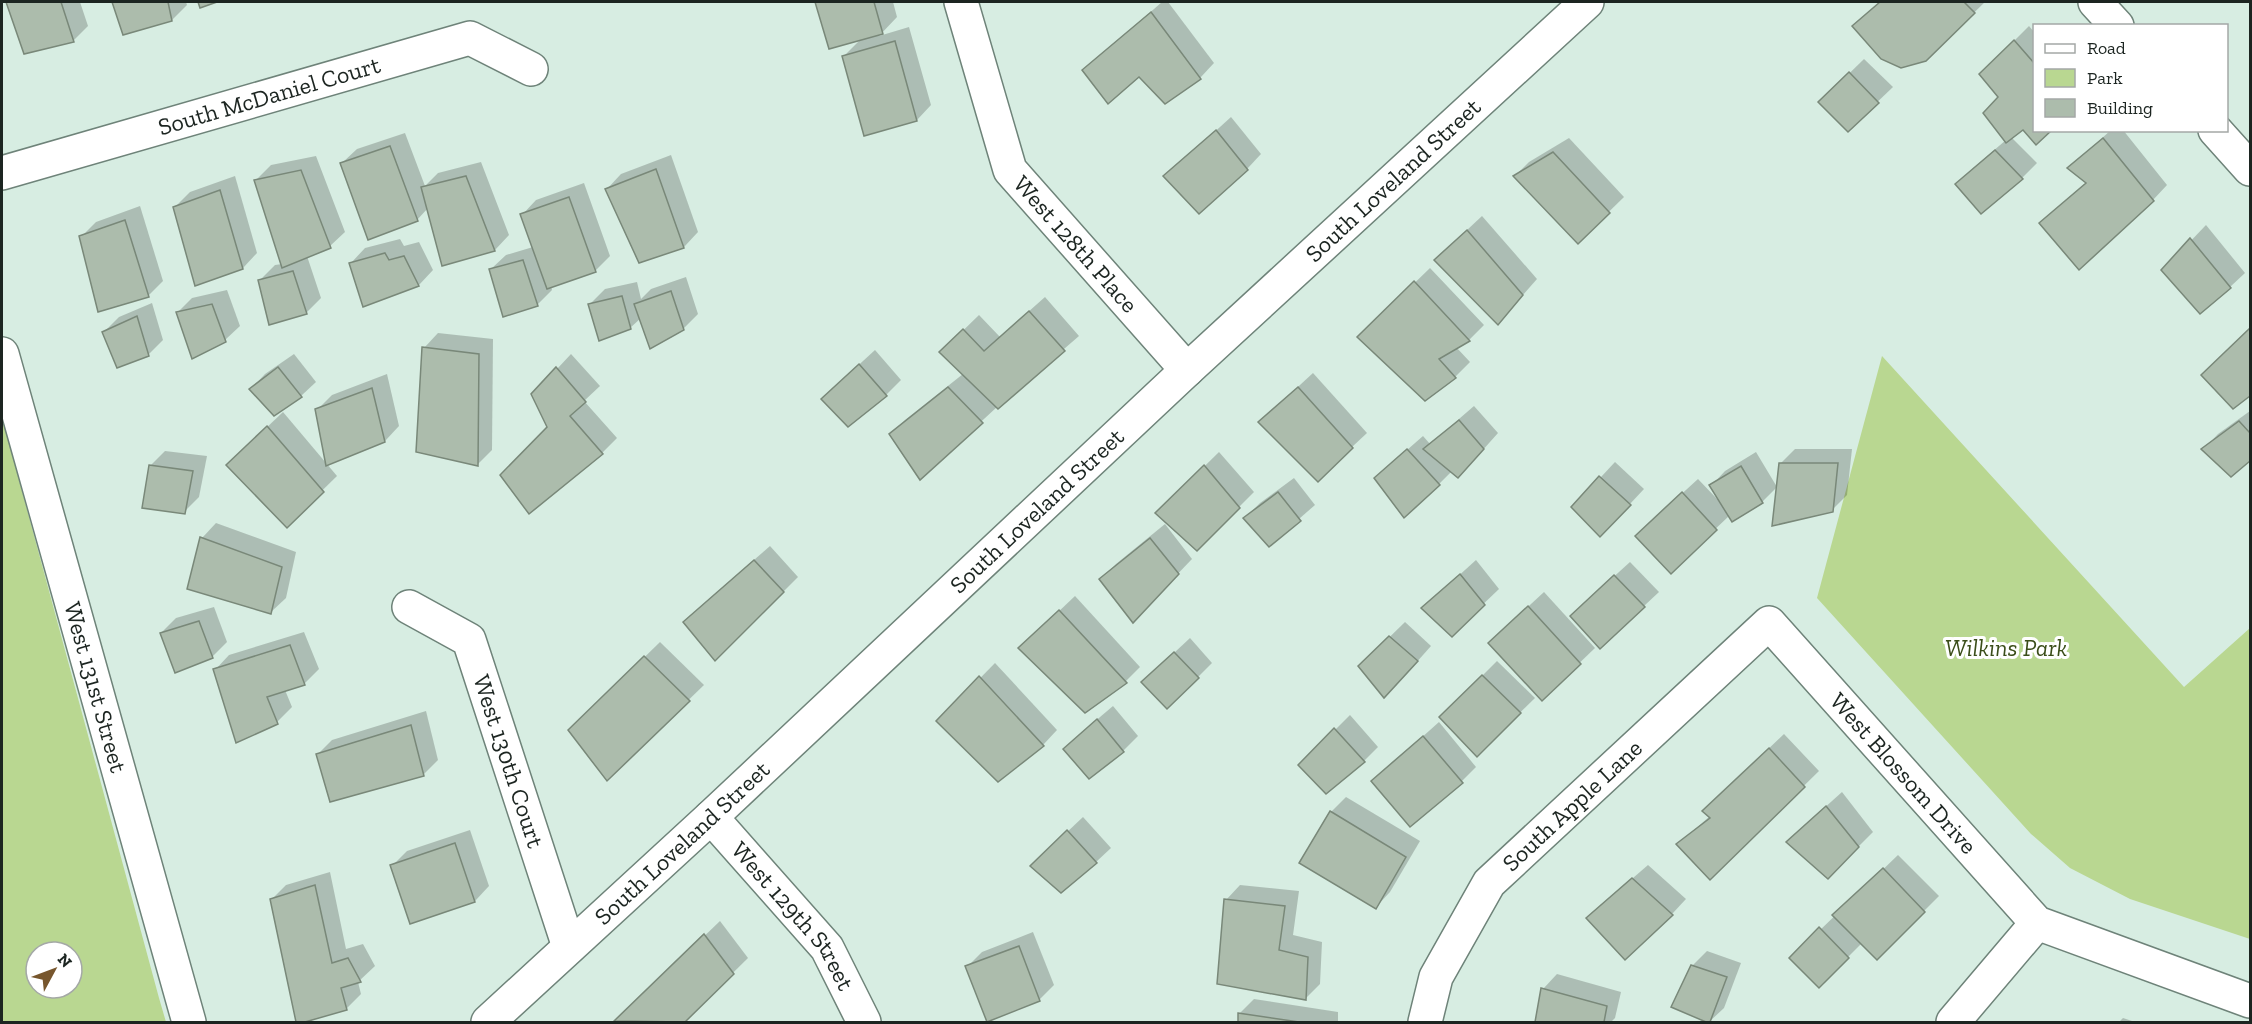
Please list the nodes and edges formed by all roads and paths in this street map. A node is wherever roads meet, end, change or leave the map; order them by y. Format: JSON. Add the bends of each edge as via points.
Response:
{"nodes":[{"id":1,"x":961,"y":2,"type":"edge"},
{"id":2,"x":1587,"y":2,"type":"edge"},
{"id":3,"x":2095,"y":2,"type":"edge"},
{"id":4,"x":2116,"y":24,"type":"edge"},
{"id":5,"x":531,"y":69,"type":"dead end"},
{"id":6,"x":2217,"y":132,"type":"edge"},
{"id":7,"x":2250,"y":169,"type":"edge"},
{"id":8,"x":2,"y":173,"type":"edge"},
{"id":9,"x":2,"y":354,"type":"edge"},
{"id":10,"x":1187,"y":370,"type":"junction"},
{"id":11,"x":409,"y":608,"type":"dead end"},
{"id":12,"x":1769,"y":623,"type":"joint"},
{"id":13,"x":711,"y":817,"type":"junction"},
{"id":14,"x":2037,"y":923,"type":"junction"},
{"id":15,"x":569,"y":947,"type":"junction"},
{"id":16,"x":2250,"y":1001,"type":"edge"},
{"id":17,"x":189,"y":1023,"type":"edge"},
{"id":18,"x":488,"y":1023,"type":"edge"},
{"id":19,"x":864,"y":1023,"type":"edge"},
{"id":20,"x":1425,"y":1023,"type":"edge"},
{"id":21,"x":1953,"y":1023,"type":"edge"}],
"edges":[{"from":1,"to":10,"type":"street","name":"West 128th Place","via":[[1010,170]]},
{"from":2,"to":10,"type":"street","name":"South Loveland Street"},
{"from":3,"to":4,"type":"street"},
{"from":5,"to":8,"type":"street","name":"South McDaniel Court","via":[[470,38]]},
{"from":6,"to":7,"type":"street"},
{"from":9,"to":17,"type":"street","name":"West 131st Street"},
{"from":10,"to":13,"type":"street","name":"South Loveland Street"},
{"from":11,"to":15,"type":"street","name":"West 130th Court","via":[[469,640]]},
{"from":12,"to":14,"type":"street","name":"West Blossom Drive"},
{"from":12,"to":20,"type":"street","name":"South Apple Lane","via":[[1490,883],[1436,977]]},
{"from":13,"to":15,"type":"street","name":"South Loveland Street"},
{"from":13,"to":19,"type":"street","name":"West 129th Street","via":[[826,948]]},
{"from":14,"to":16,"type":"street"},
{"from":14,"to":21,"type":"street"},
{"from":15,"to":18,"type":"street","name":"South Loveland Street"}]}
